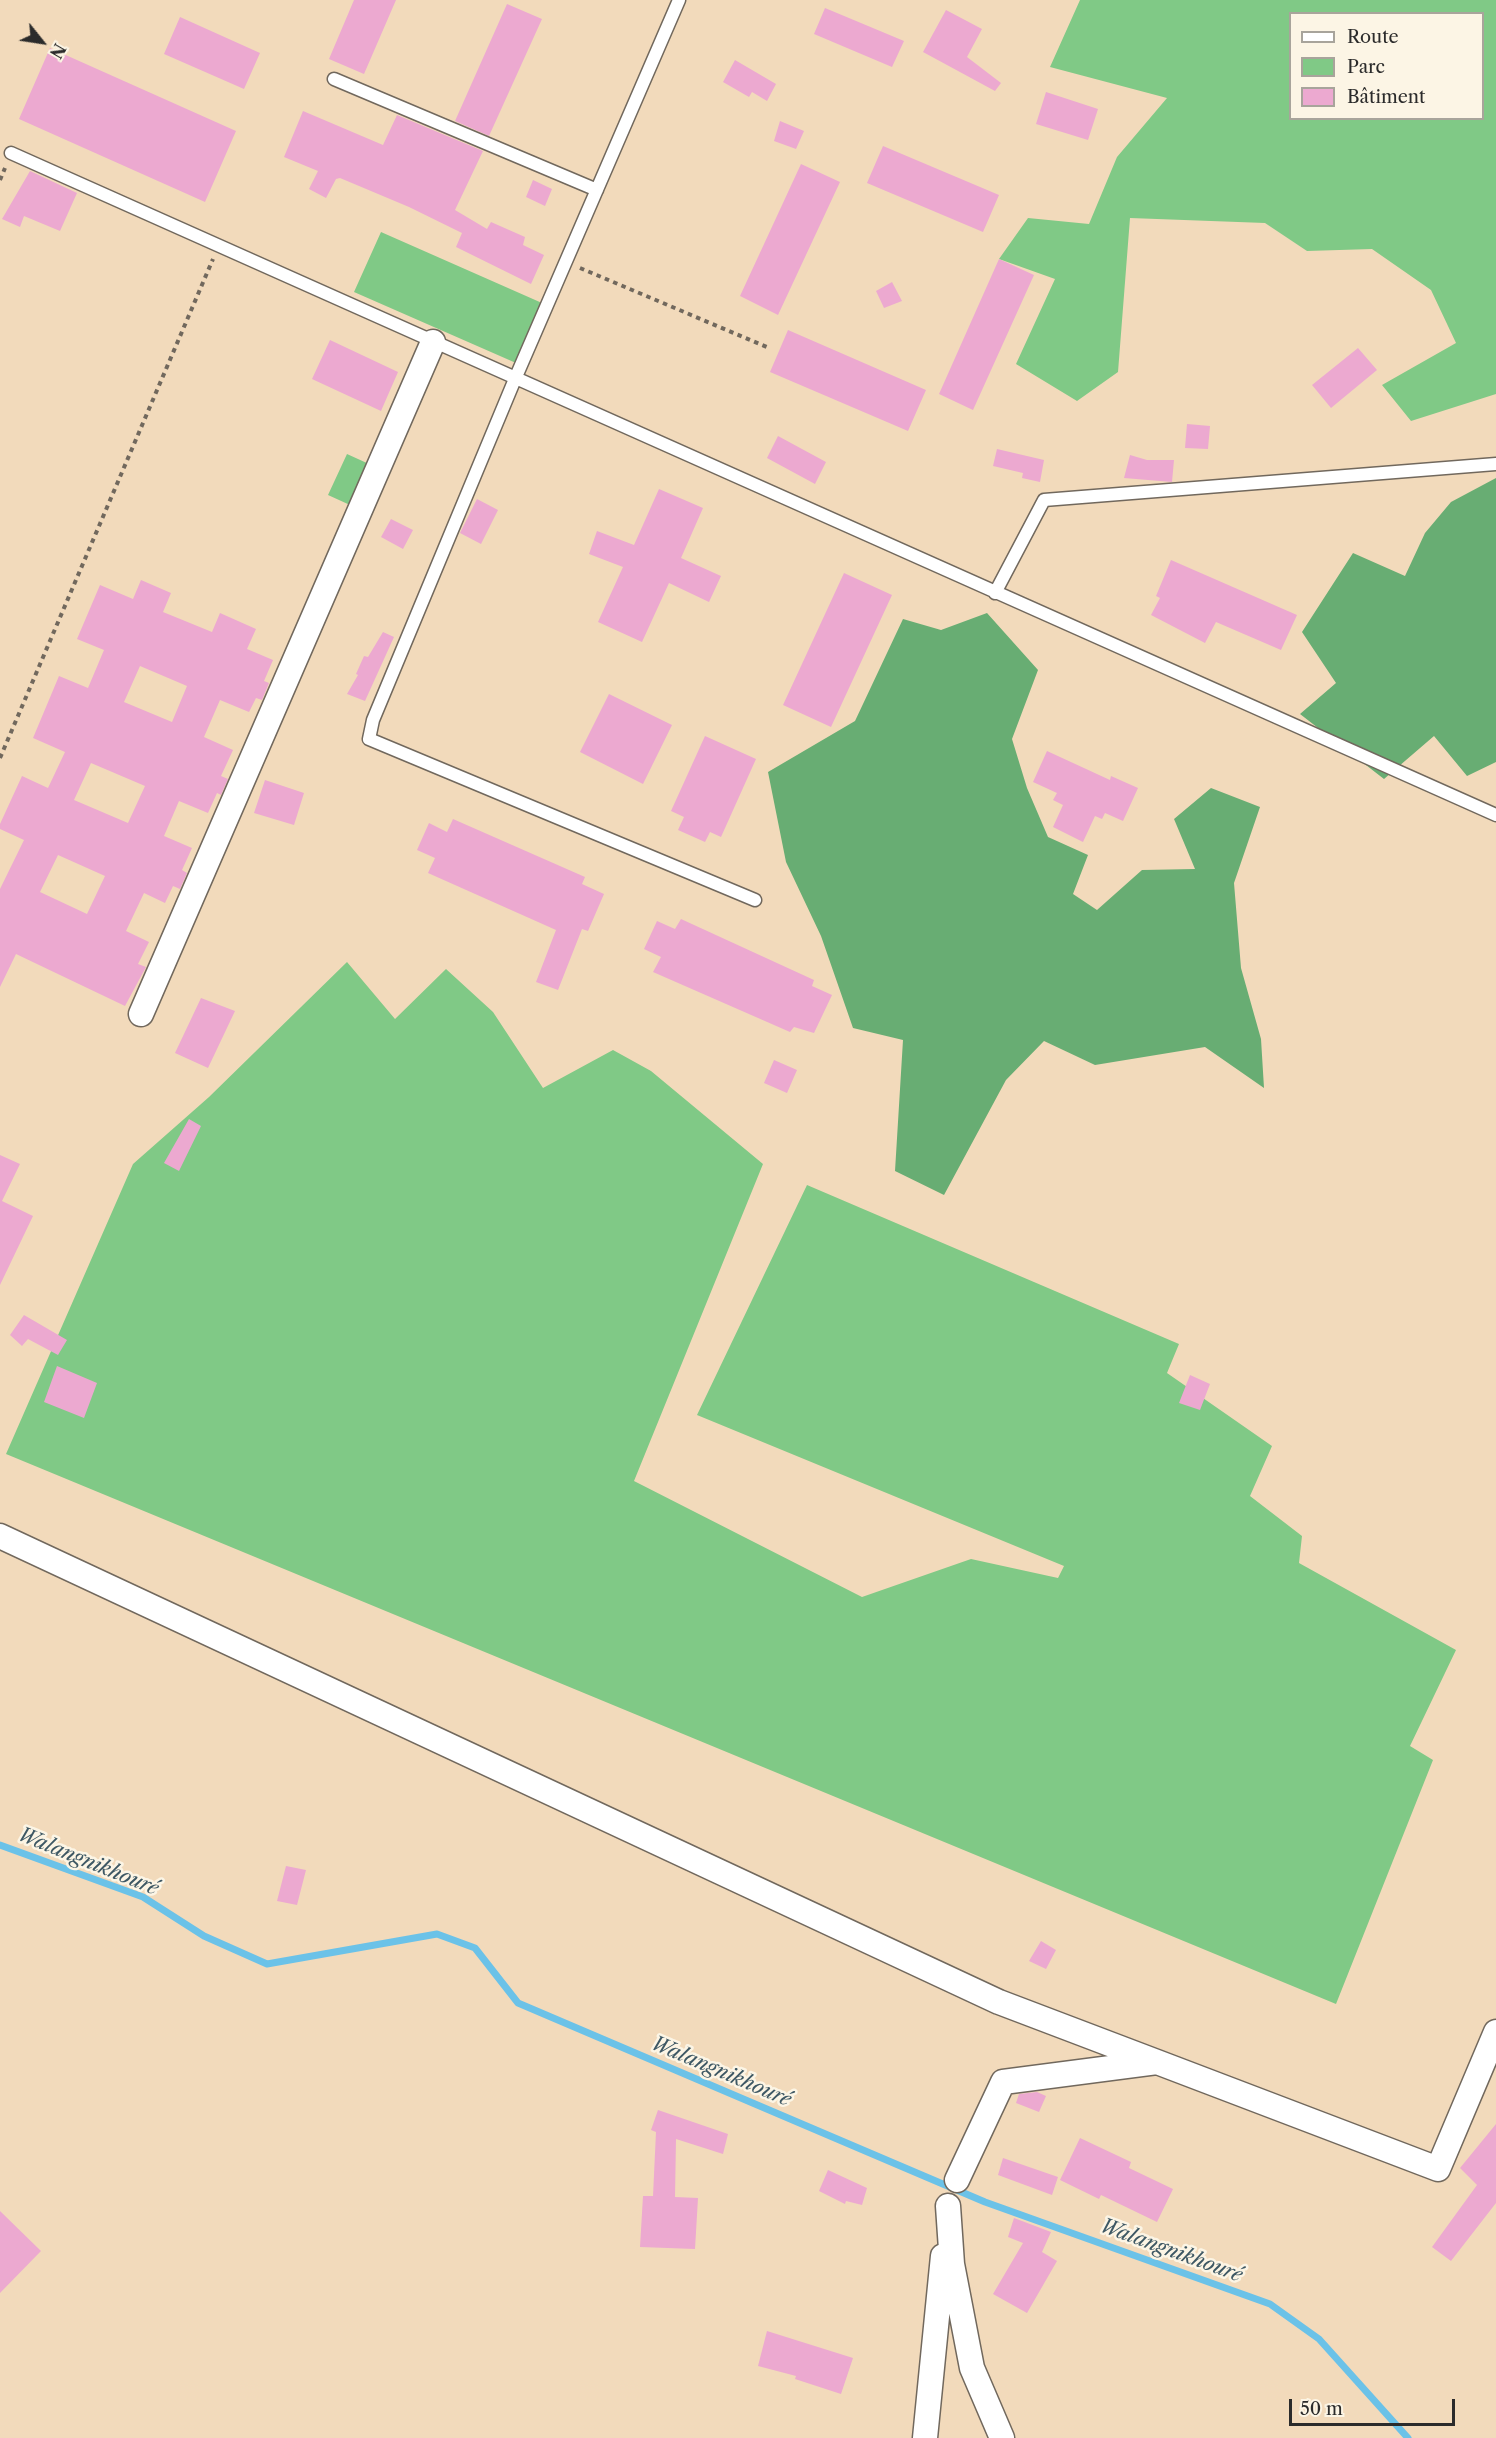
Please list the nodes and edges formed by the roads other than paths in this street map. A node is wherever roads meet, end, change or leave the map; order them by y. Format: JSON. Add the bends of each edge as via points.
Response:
{"nodes":[{"id":1,"x":679,"y":0,"type":"edge"},
{"id":2,"x":334,"y":79,"type":"dead end"},
{"id":3,"x":11,"y":153,"type":"dead end"},
{"id":4,"x":597,"y":190,"type":"junction"},
{"id":5,"x":434,"y":342,"type":"junction"},
{"id":6,"x":516,"y":379,"type":"junction"},
{"id":7,"x":1496,"y":464,"type":"edge"},
{"id":8,"x":995,"y":593,"type":"junction"},
{"id":9,"x":1496,"y":815,"type":"edge"},
{"id":10,"x":755,"y":900,"type":"dead end"},
{"id":11,"x":141,"y":1014,"type":"dead end"},
{"id":12,"x":0,"y":1536,"type":"edge"},
{"id":13,"x":1496,"y":2032,"type":"edge"},
{"id":14,"x":1157,"y":2062,"type":"junction"},
{"id":15,"x":957,"y":2180,"type":"dead end"},
{"id":16,"x":926,"y":2438,"type":"edge"},
{"id":17,"x":1002,"y":2438,"type":"edge"}],
"edges":[{"from":1,"to":4,"type":"lane"},
{"from":2,"to":4,"type":"lane"},
{"from":3,"to":5,"type":"lane"},
{"from":4,"to":6,"type":"lane"},
{"from":5,"to":6,"type":"lane"},
{"from":5,"to":11,"type":"street"},
{"from":6,"to":8,"type":"lane"},
{"from":6,"to":10,"type":"lane","via":[[377,709],[369,739]]},
{"from":7,"to":8,"type":"lane","via":[[1044,500]]},
{"from":8,"to":9,"type":"lane"},
{"from":12,"to":14,"type":"street","via":[[999,2002]]},
{"from":13,"to":14,"type":"street","via":[[1438,2169]]},
{"from":14,"to":15,"type":"street","via":[[1003,2082]]},
{"from":16,"to":17,"type":"street","via":[[948,2206],[952,2264],[972,2368]]}]}
